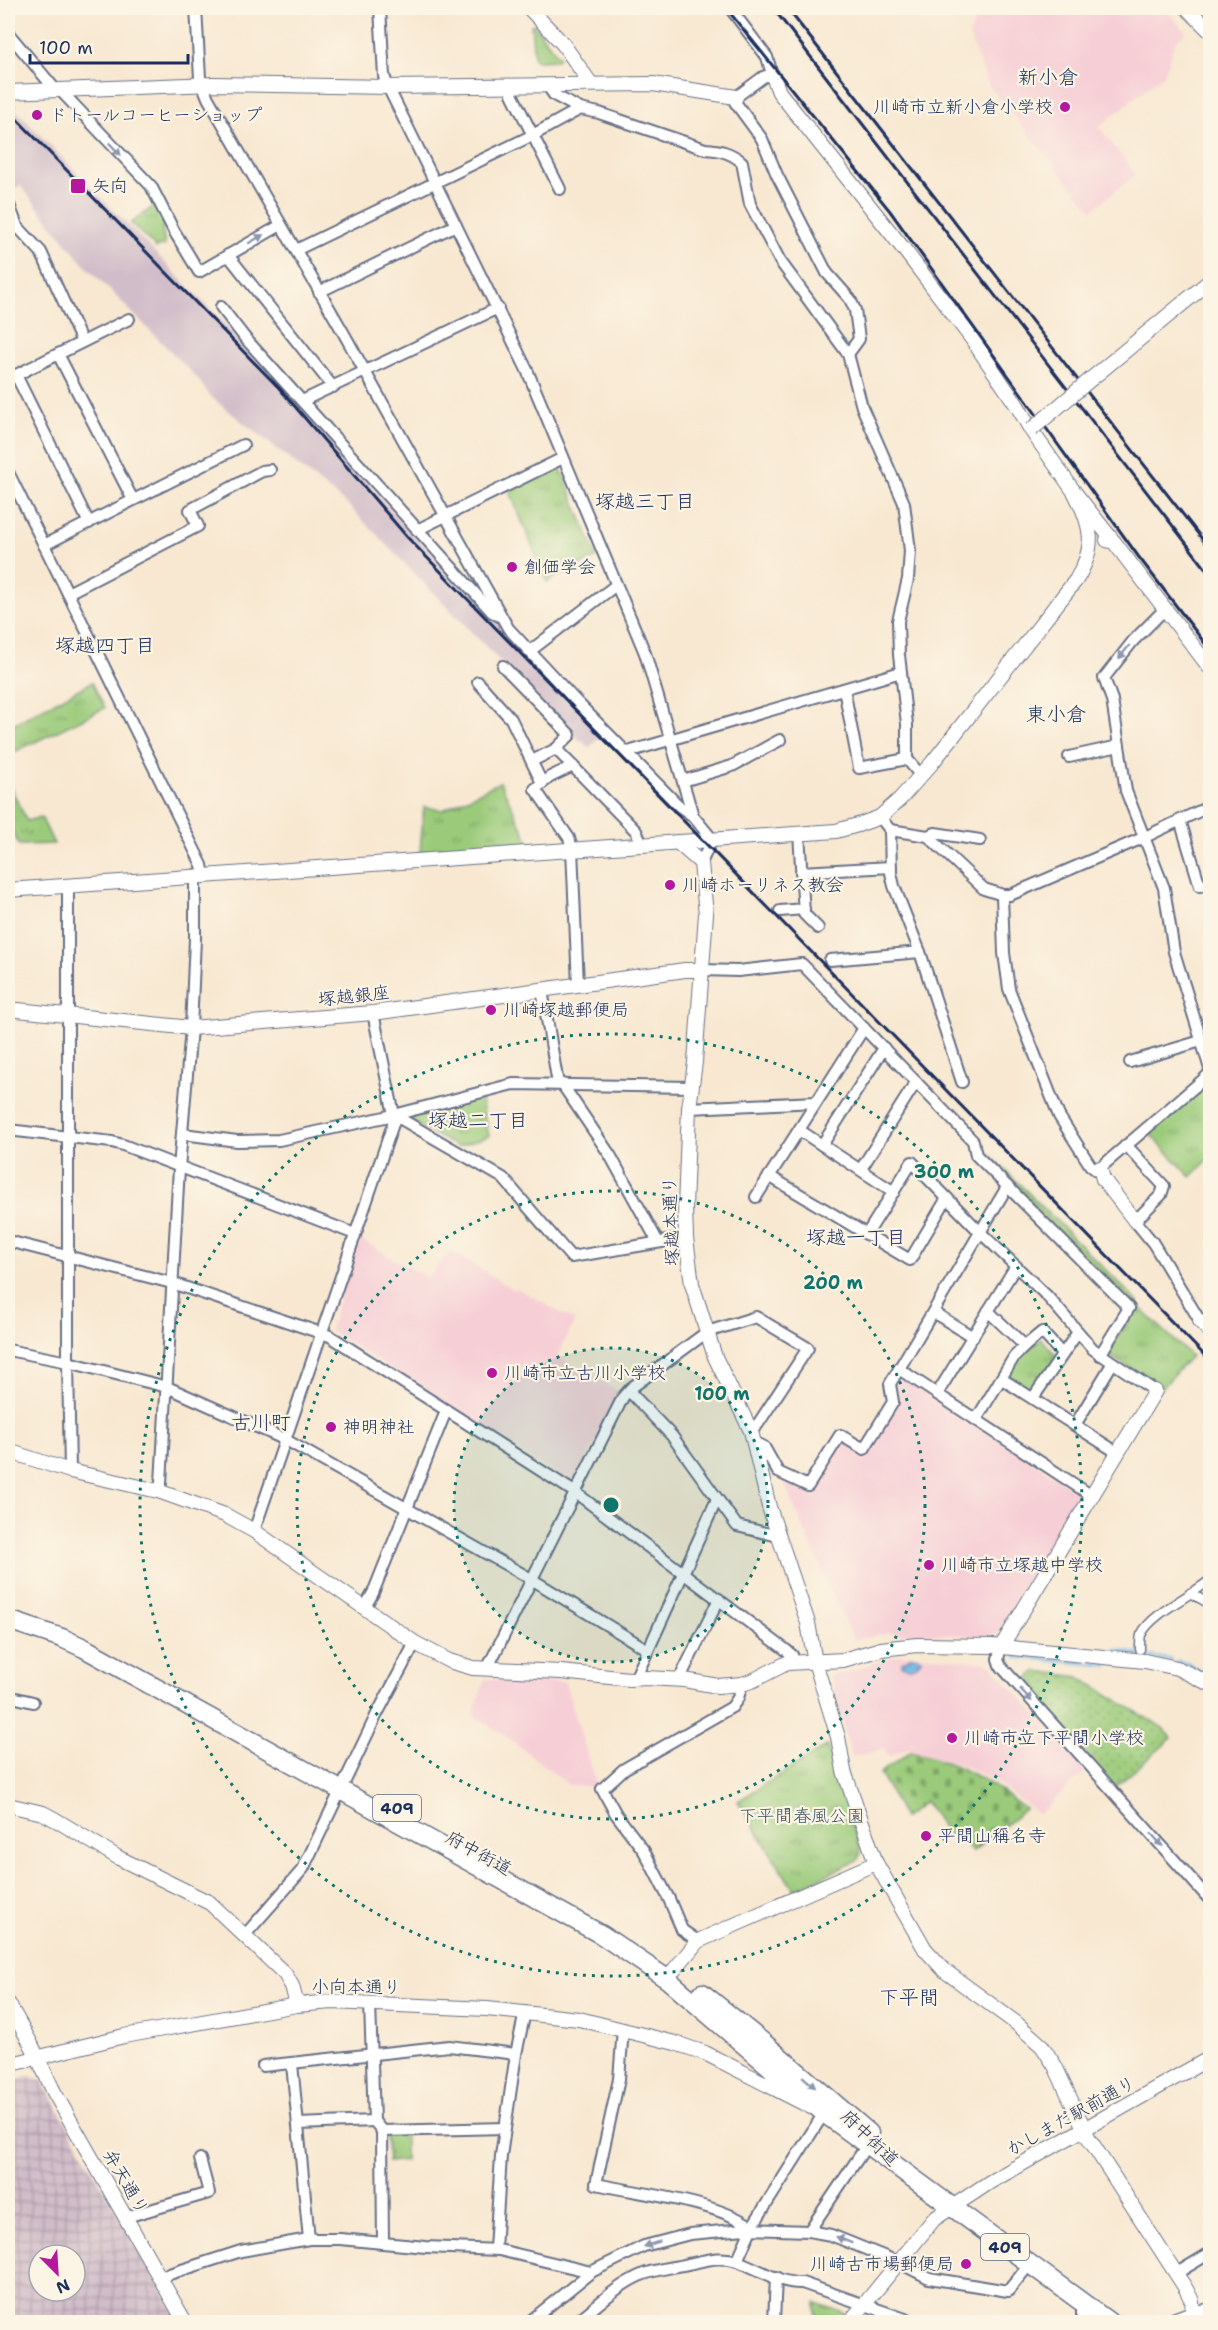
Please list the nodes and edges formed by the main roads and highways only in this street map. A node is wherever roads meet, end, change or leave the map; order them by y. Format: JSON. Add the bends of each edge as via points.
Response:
{"nodes":[{"id":1,"x":8,"y":1609,"type":"edge"},
{"id":2,"x":8,"y":1620,"type":"edge"},
{"id":3,"x":344,"y":1784,"type":"junction"},
{"id":4,"x":760,"y":2049,"type":"junction"},
{"id":5,"x":903,"y":2170,"type":"junction"},
{"id":6,"x":1202,"y":2314,"type":"edge"},
{"id":7,"x":1109,"y":2322,"type":"edge"},
{"id":8,"x":1174,"y":2322,"type":"edge"}],
"edges":[{"from":1,"to":3,"type":"highway","name":"府中街道","number":"409","via":[[81,1634]]},
{"from":2,"to":3,"type":"highway","name":"府中街道","number":"409","via":[[72,1642]]},
{"from":3,"to":4,"type":"highway","name":"府中街道","number":"409","via":[[602,1935]]},
{"from":3,"to":4,"type":"highway","name":"府中街道","number":"409","via":[[610,1926],[674,1970]]},
{"from":4,"to":5,"type":"highway","name":"府中街道","number":"409","one_way":true,"via":[[873,2137]]},
{"from":4,"to":5,"type":"highway","name":"府中街道","number":"409","via":[[824,2113]]},
{"from":5,"to":7,"type":"highway","name":"府中街道","number":"409"},
{"from":6,"to":8,"type":"highway"}]}
